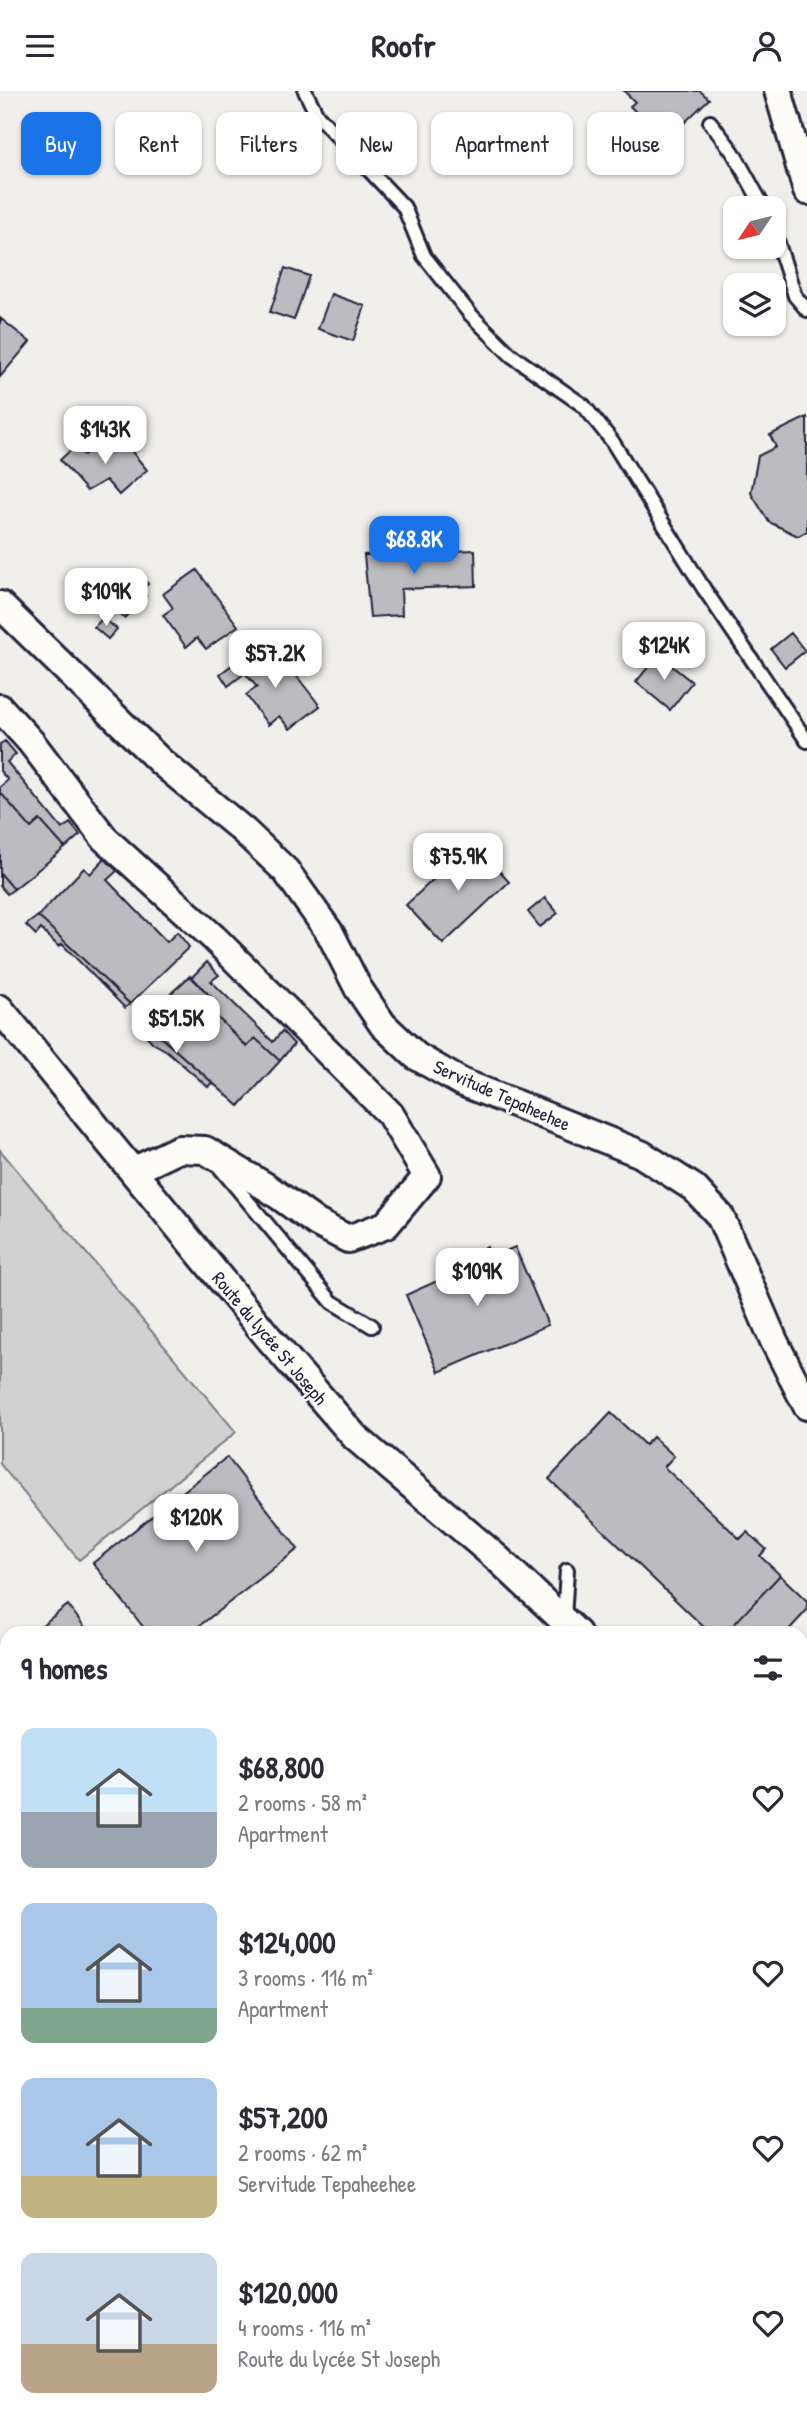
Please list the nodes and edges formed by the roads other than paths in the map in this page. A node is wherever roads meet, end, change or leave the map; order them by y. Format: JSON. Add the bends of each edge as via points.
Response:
{"nodes":[{"id":1,"x":305,"y":91,"type":"edge"},
{"id":2,"x":780,"y":91,"type":"edge"},
{"id":3,"x":807,"y":111,"type":"edge"},
{"id":4,"x":710,"y":121,"type":"dead end"},
{"id":5,"x":807,"y":191,"type":"edge"},
{"id":6,"x":757,"y":196,"type":"edge"},
{"id":7,"x":783,"y":259,"type":"edge"},
{"id":8,"x":807,"y":310,"type":"edge"},
{"id":9,"x":0,"y":605,"type":"edge"},
{"id":10,"x":0,"y":708,"type":"edge"},
{"id":11,"x":807,"y":741,"type":"edge"},
{"id":12,"x":0,"y":1009,"type":"edge"},
{"id":13,"x":205,"y":1150,"type":"junction"},
{"id":14,"x":133,"y":1171,"type":"junction"},
{"id":15,"x":372,"y":1326,"type":"dead end"},
{"id":16,"x":807,"y":1406,"type":"edge"},
{"id":17,"x":567,"y":1570,"type":"dead end"},
{"id":18,"x":571,"y":1626,"type":"edge"}],
"edges":[{"from":1,"to":11,"type":"lane","via":[[317,115],[404,207],[424,256],[470,314],[511,355],[584,406],[612,441],[704,589]]},
{"from":2,"to":3,"type":"street"},
{"from":2,"to":5,"type":"street"},
{"from":4,"to":6,"type":"lane"},
{"from":7,"to":8,"type":"lane","via":[[794,296]]},
{"from":9,"to":16,"type":"street","name":"Servitude Tepaheehee","via":[[161,762],[286,871],[330,933],[383,1025],[415,1056],[461,1082],[641,1154],[694,1188],[720,1216]]},
{"from":10,"to":13,"type":"street","via":[[105,839],[214,937],[390,1114],[427,1176],[386,1225],[348,1239]]},
{"from":12,"to":14,"type":"street","name":"Route du lycée St Joseph"},
{"from":13,"to":14,"type":"street","via":[[178,1149]]},
{"from":13,"to":15,"type":"lane","via":[[332,1302]]},
{"from":14,"to":18,"type":"street","name":"Route du lycée St Joseph","via":[[355,1437]]},
{"from":17,"to":18,"type":"lane"}]}
